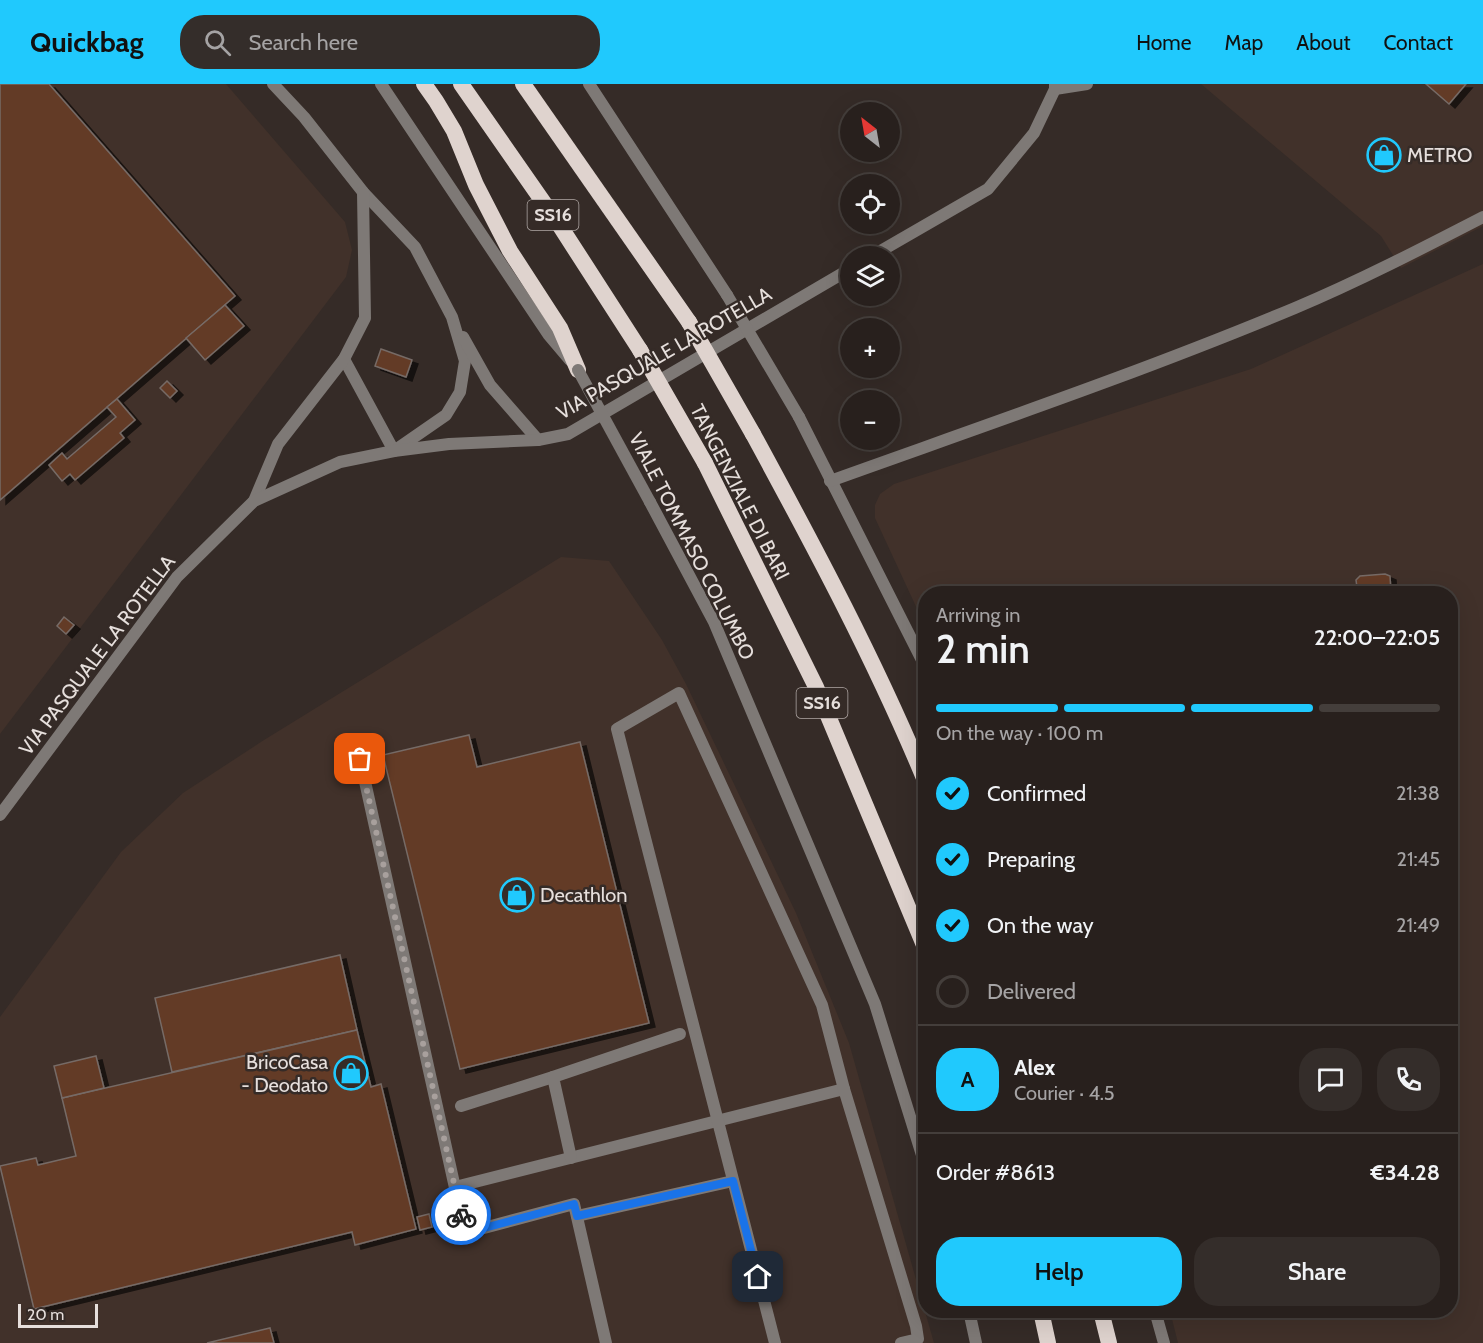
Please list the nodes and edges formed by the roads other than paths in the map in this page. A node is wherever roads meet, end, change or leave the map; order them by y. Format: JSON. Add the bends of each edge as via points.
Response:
{"nodes":[{"id":1,"x":273,"y":84,"type":"edge"},
{"id":2,"x":381,"y":84,"type":"edge"},
{"id":3,"x":423,"y":84,"type":"edge"},
{"id":4,"x":460,"y":84,"type":"edge"},
{"id":5,"x":523,"y":84,"type":"edge"},
{"id":6,"x":590,"y":84,"type":"edge"},
{"id":7,"x":1087,"y":84,"type":"edge"},
{"id":8,"x":1055,"y":87,"type":"edge"},
{"id":9,"x":363,"y":192,"type":"junction"},
{"id":10,"x":1483,"y":217,"type":"edge"},
{"id":11,"x":889,"y":246,"type":"edge"},
{"id":12,"x":840,"y":275,"type":"edge"},
{"id":13,"x":452,"y":317,"type":"junction"},
{"id":14,"x":344,"y":359,"type":"junction"},
{"id":15,"x":578,"y":370,"type":"junction"},
{"id":16,"x":538,"y":440,"type":"junction"},
{"id":17,"x":394,"y":451,"type":"junction"},
{"id":18,"x":831,"y":481,"type":"junction"},
{"id":19,"x":254,"y":501,"type":"junction"},
{"id":20,"x":918,"y":652,"type":"edge"},
{"id":21,"x":360,"y":759,"type":"dead end"},
{"id":22,"x":918,"y":765,"type":"edge"},
{"id":23,"x":0,"y":815,"type":"edge"},
{"id":24,"x":918,"y":931,"type":"edge"},
{"id":25,"x":680,"y":1034,"type":"dead end"},
{"id":26,"x":553,"y":1077,"type":"junction"},
{"id":27,"x":844,"y":1089,"type":"junction"},
{"id":28,"x":461,"y":1106,"type":"dead end"},
{"id":29,"x":718,"y":1120,"type":"junction"},
{"id":30,"x":918,"y":1142,"type":"edge"},
{"id":31,"x":571,"y":1158,"type":"junction"},
{"id":32,"x":733,"y":1181,"type":"junction"},
{"id":33,"x":455,"y":1187,"type":"junction"},
{"id":34,"x":577,"y":1216,"type":"junction"},
{"id":35,"x":971,"y":1318,"type":"edge"},
{"id":36,"x":1043,"y":1318,"type":"edge"},
{"id":37,"x":1103,"y":1318,"type":"edge"},
{"id":38,"x":1157,"y":1318,"type":"edge"},
{"id":39,"x":606,"y":1343,"type":"edge"},
{"id":40,"x":775,"y":1343,"type":"edge"},
{"id":41,"x":901,"y":1343,"type":"edge"},
{"id":42,"x":976,"y":1343,"type":"edge"},
{"id":43,"x":1048,"y":1343,"type":"edge"},
{"id":44,"x":1109,"y":1343,"type":"edge"},
{"id":45,"x":1164,"y":1343,"type":"edge"}],
"edges":[{"from":1,"to":9,"type":"street"},
{"from":2,"to":15,"type":"street","name":"VIALE TOMMASO COLUMBO","via":[[548,334]]},
{"from":3,"to":15,"type":"highway","via":[[454,131],[476,186],[510,251],[560,328]]},
{"from":4,"to":24,"type":"highway","name":"TANGENZIALE DI BARI","number":"SS16","bridge":true,"via":[[560,226],[640,350],[705,463],[816,687]]},
{"from":5,"to":22,"type":"highway","name":"TANGENZIALE DI BARI","number":"SS16","bridge":true,"via":[[689,322],[821,559]]},
{"from":6,"to":18,"type":"street","bridge":true,"via":[[727,296],[799,417]]},
{"from":7,"to":8,"type":"street"},
{"from":8,"to":11,"type":"street","via":[[1034,133],[988,189]]},
{"from":9,"to":13,"type":"street","via":[[415,247]]},
{"from":9,"to":14,"type":"street","via":[[365,318]]},
{"from":10,"to":18,"type":"street","via":[[1296,308],[1121,377]]},
{"from":12,"to":16,"type":"street","name":"VIA PASQUALE LA ROTELLA","via":[[568,434]]},
{"from":13,"to":16,"type":"street","via":[[490,385]]},
{"from":13,"to":17,"type":"street","via":[[465,361],[460,392],[446,416]]},
{"from":14,"to":17,"type":"street"},
{"from":14,"to":19,"type":"street","via":[[278,444]]},
{"from":15,"to":30,"type":"street","name":"VIALE TOMMASO COLUMBO","bridge":true,"via":[[714,622],[875,1004]]},
{"from":16,"to":17,"type":"street","name":"VIA PASQUALE LA ROTELLA"},
{"from":17,"to":19,"type":"street","name":"VIA PASQUALE LA ROTELLA","via":[[340,462]]},
{"from":18,"to":20,"type":"street"},
{"from":19,"to":23,"type":"street","name":"VIA PASQUALE LA ROTELLA","via":[[177,577]]},
{"from":21,"to":33,"type":"street"},
{"from":25,"to":26,"type":"street"},
{"from":26,"to":28,"type":"street"},
{"from":26,"to":31,"type":"street"},
{"from":27,"to":29,"type":"street"},
{"from":27,"to":29,"type":"street","via":[[822,1005],[679,693],[617,729]]},
{"from":27,"to":41,"type":"street","via":[[916,1326],[918,1339]]},
{"from":29,"to":31,"type":"street"},
{"from":29,"to":32,"type":"street"},
{"from":31,"to":33,"type":"street"},
{"from":32,"to":34,"type":"street"},
{"from":32,"to":40,"type":"street"},
{"from":33,"to":34,"type":"street","via":[[465,1233],[574,1204]]},
{"from":34,"to":39,"type":"street"},
{"from":35,"to":42,"type":"street"},
{"from":36,"to":43,"type":"highway"},
{"from":37,"to":44,"type":"highway"},
{"from":38,"to":45,"type":"street"}]}
